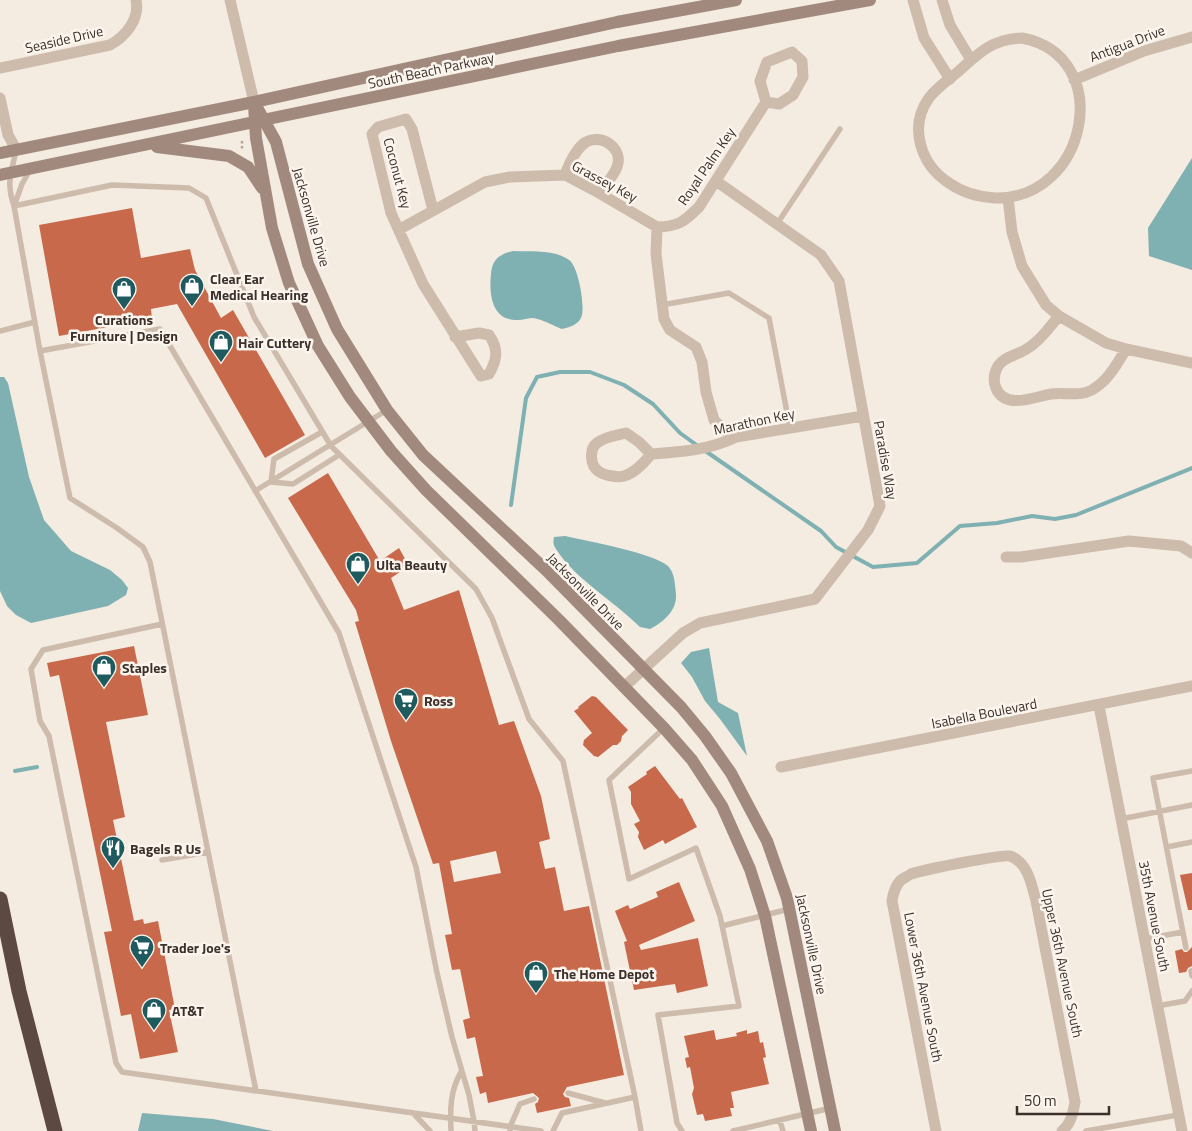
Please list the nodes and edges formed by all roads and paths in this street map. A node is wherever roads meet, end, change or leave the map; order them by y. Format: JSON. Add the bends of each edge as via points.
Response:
{"nodes":[{"id":1,"x":136,"y":0,"type":"edge"},
{"id":2,"x":230,"y":0,"type":"edge"},
{"id":3,"x":736,"y":0,"type":"edge"},
{"id":4,"x":870,"y":0,"type":"edge"},
{"id":5,"x":913,"y":0,"type":"edge"},
{"id":6,"x":942,"y":0,"type":"edge"},
{"id":7,"x":1192,"y":36,"type":"edge"},
{"id":8,"x":971,"y":60,"type":"junction"},
{"id":9,"x":0,"y":68,"type":"edge"},
{"id":10,"x":950,"y":79,"type":"junction"},
{"id":11,"x":1074,"y":80,"type":"junction"},
{"id":12,"x":0,"y":98,"type":"edge"},
{"id":13,"x":254,"y":102,"type":"junction"},
{"id":14,"x":766,"y":102,"type":"junction"},
{"id":15,"x":260,"y":122,"type":"junction"},
{"id":16,"x":840,"y":129,"type":"dead end"},
{"id":17,"x":144,"y":145,"type":"junction"},
{"id":18,"x":16,"y":149,"type":"junction"},
{"id":19,"x":0,"y":153,"type":"edge"},
{"id":20,"x":31,"y":169,"type":"junction"},
{"id":21,"x":5,"y":174,"type":"edge"},
{"id":22,"x":564,"y":174,"type":"junction"},
{"id":23,"x":716,"y":181,"type":"junction"},
{"id":24,"x":599,"y":192,"type":"junction"},
{"id":25,"x":266,"y":197,"type":"junction"},
{"id":26,"x":1008,"y":198,"type":"junction"},
{"id":27,"x":14,"y":206,"type":"junction"},
{"id":28,"x":433,"y":210,"type":"junction"},
{"id":29,"x":777,"y":224,"type":"junction"},
{"id":30,"x":657,"y":227,"type":"junction"},
{"id":31,"x":400,"y":229,"type":"junction"},
{"id":32,"x":662,"y":305,"type":"junction"},
{"id":33,"x":1059,"y":316,"type":"junction"},
{"id":34,"x":35,"y":322,"type":"junction"},
{"id":35,"x":0,"y":331,"type":"edge"},
{"id":36,"x":455,"y":337,"type":"dead end"},
{"id":37,"x":1126,"y":349,"type":"junction"},
{"id":38,"x":40,"y":351,"type":"junction"},
{"id":39,"x":1192,"y":363,"type":"edge"},
{"id":40,"x":388,"y":410,"type":"junction"},
{"id":41,"x":863,"y":416,"type":"junction"},
{"id":42,"x":368,"y":423,"type":"junction"},
{"id":43,"x":790,"y":428,"type":"junction"},
{"id":44,"x":322,"y":432,"type":"junction"},
{"id":45,"x":731,"y":440,"type":"junction"},
{"id":46,"x":330,"y":446,"type":"junction"},
{"id":47,"x":651,"y":454,"type":"junction"},
{"id":48,"x":339,"y":455,"type":"junction"},
{"id":49,"x":272,"y":482,"type":"junction"},
{"id":50,"x":256,"y":492,"type":"junction"},
{"id":51,"x":1192,"y":553,"type":"edge"},
{"id":52,"x":1006,"y":557,"type":"dead end"},
{"id":53,"x":162,"y":624,"type":"junction"},
{"id":54,"x":644,"y":670,"type":"junction"},
{"id":55,"x":1192,"y":686,"type":"edge"},
{"id":56,"x":624,"y":687,"type":"junction"},
{"id":57,"x":1099,"y":706,"type":"junction"},
{"id":58,"x":664,"y":728,"type":"junction"},
{"id":59,"x":781,"y":767,"type":"dead end"},
{"id":60,"x":1192,"y":771,"type":"edge"},
{"id":61,"x":1192,"y":805,"type":"edge"},
{"id":62,"x":1160,"y":811,"type":"junction"},
{"id":63,"x":1121,"y":819,"type":"junction"},
{"id":64,"x":1192,"y":842,"type":"edge"},
{"id":65,"x":1167,"y":847,"type":"junction"},
{"id":66,"x":208,"y":852,"type":"junction"},
{"id":67,"x":162,"y":860,"type":"dead end"},
{"id":68,"x":958,"y":863,"type":"joint"},
{"id":69,"x":0,"y":899,"type":"edge"},
{"id":70,"x":789,"y":909,"type":"junction"},
{"id":71,"x":765,"y":916,"type":"junction"},
{"id":72,"x":722,"y":926,"type":"junction"},
{"id":73,"x":1183,"y":932,"type":"junction"},
{"id":74,"x":1144,"y":939,"type":"junction"},
{"id":75,"x":1186,"y":948,"type":"dead end"},
{"id":76,"x":1192,"y":991,"type":"edge"},
{"id":77,"x":1157,"y":1006,"type":"junction"},
{"id":78,"x":461,"y":1072,"type":"junction"},
{"id":79,"x":256,"y":1090,"type":"junction"},
{"id":80,"x":568,"y":1093,"type":"dead end"},
{"id":81,"x":635,"y":1097,"type":"junction"},
{"id":82,"x":534,"y":1099,"type":"dead end"},
{"id":83,"x":607,"y":1103,"type":"junction"},
{"id":84,"x":831,"y":1108,"type":"junction"},
{"id":85,"x":413,"y":1113,"type":"junction"},
{"id":86,"x":808,"y":1114,"type":"junction"},
{"id":87,"x":1178,"y":1115,"type":"junction"},
{"id":88,"x":450,"y":1117,"type":"junction"},
{"id":89,"x":474,"y":1121,"type":"junction"},
{"id":90,"x":780,"y":1121,"type":"junction"},
{"id":91,"x":510,"y":1129,"type":"edge"},
{"id":92,"x":55,"y":1131,"type":"edge"},
{"id":93,"x":430,"y":1131,"type":"edge"},
{"id":94,"x":451,"y":1131,"type":"edge"},
{"id":95,"x":475,"y":1131,"type":"edge"},
{"id":96,"x":541,"y":1131,"type":"edge"},
{"id":97,"x":552,"y":1131,"type":"edge"},
{"id":98,"x":641,"y":1131,"type":"edge"},
{"id":99,"x":682,"y":1131,"type":"edge"},
{"id":100,"x":733,"y":1131,"type":"edge"},
{"id":101,"x":783,"y":1131,"type":"edge"},
{"id":102,"x":812,"y":1131,"type":"edge"},
{"id":103,"x":835,"y":1131,"type":"edge"},
{"id":104,"x":936,"y":1131,"type":"edge"},
{"id":105,"x":1065,"y":1131,"type":"edge"},
{"id":106,"x":1086,"y":1131,"type":"edge"},
{"id":107,"x":1182,"y":1131,"type":"edge"}],
"edges":[{"from":1,"to":9,"type":"street","name":"Seaside Drive","via":[[138,7],[128,31],[120,40],[110,45]]},
{"from":2,"to":13,"type":"street","name":"Jacksonville Drive"},
{"from":3,"to":13,"type":"street","name":"South Beach Parkway","via":[[617,22]]},
{"from":4,"to":15,"type":"street","name":"South Beach Parkway","via":[[618,46]]},
{"from":5,"to":10,"type":"street","via":[[924,38]]},
{"from":6,"to":8,"type":"street","via":[[950,25]]},
{"from":7,"to":11,"type":"street","name":"Antigua Drive","via":[[1144,51]]},
{"from":8,"to":10,"type":"street"},
{"from":8,"to":11,"type":"street","via":[[998,42],[1027,39],[1054,52]]},
{"from":10,"to":26,"type":"street","via":[[923,108],[918,137],[922,152],[935,172],[954,187],[976,195]]},
{"from":11,"to":26,"type":"street","via":[[1080,98],[1080,122],[1069,156],[1046,182]]},
{"from":12,"to":18,"type":"street","via":[[8,135]]},
{"from":13,"to":15,"type":"street","name":"Jacksonville Drive"},
{"from":13,"to":18,"type":"street","name":"South Beach Parkway"},
{"from":14,"to":14,"type":"street","via":[[779,104],[793,95],[803,77],[802,61],[792,52],[767,62],[760,81]]},
{"from":14,"to":23,"type":"street","name":"Royal Palm Key"},
{"from":15,"to":17,"type":"street","name":"South Beach Parkway"},
{"from":15,"to":25,"type":"street","name":"Jacksonville Drive"},
{"from":15,"to":40,"type":"street","name":"Jacksonville Drive","via":[[276,142],[308,264],[337,329]]},
{"from":16,"to":29,"type":"lane"},
{"from":17,"to":20,"type":"street","name":"South Beach Parkway"},
{"from":17,"to":25,"type":"street","via":[[229,156],[248,167]]},
{"from":18,"to":19,"type":"street","name":"South Beach Parkway"},
{"from":18,"to":21,"type":"lane"},
{"from":20,"to":21,"type":"street","name":"South Beach Parkway"},
{"from":20,"to":27,"type":"lane"},
{"from":21,"to":27,"type":"lane"},
{"from":22,"to":24,"type":"street","name":"Grassey Key"},
{"from":22,"to":24,"type":"street","via":[[571,159],[586,142],[603,141],[616,149],[619,158],[617,167]]},
{"from":22,"to":28,"type":"street","name":"Grassey Key","via":[[495,179]]},
{"from":23,"to":29,"type":"street","name":"Paradise Way"},
{"from":23,"to":30,"type":"street","name":"Royal Palm Key","via":[[685,221]]},
{"from":24,"to":30,"type":"street","name":"Grassey Key"},
{"from":25,"to":42,"type":"street","name":"Jacksonville Drive","via":[[289,283],[309,328]]},
{"from":26,"to":33,"type":"street","via":[[1012,232],[1022,266],[1046,305]]},
{"from":27,"to":34,"type":"lane"},
{"from":27,"to":44,"type":"lane","via":[[112,185],[189,188],[206,198],[254,317]]},
{"from":28,"to":31,"type":"street","name":"Grassey Key"},
{"from":28,"to":31,"type":"street","name":"Coconut Key","via":[[412,129],[406,120],[378,127],[372,134],[392,213]]},
{"from":29,"to":41,"type":"street","name":"Paradise Way","via":[[821,255],[839,281]]},
{"from":30,"to":32,"type":"street","via":[[656,254]]},
{"from":31,"to":36,"type":"street","name":"Coconut Key","via":[[423,284]]},
{"from":32,"to":43,"type":"lane","via":[[729,293],[769,318]]},
{"from":32,"to":45,"type":"street","via":[[664,320],[670,330],[696,347],[714,420]]},
{"from":33,"to":37,"type":"street","via":[[1106,343]]},
{"from":33,"to":37,"type":"street","via":[[1035,343],[999,364],[994,384],[1004,398],[1018,401],[1090,391],[1100,385]]},
{"from":34,"to":35,"type":"lane"},
{"from":34,"to":38,"type":"lane"},
{"from":37,"to":39,"type":"street"},
{"from":38,"to":50,"type":"lane","via":[[160,329]]},
{"from":38,"to":53,"type":"lane","via":[[70,498],[143,547],[150,562]]},
{"from":40,"to":42,"type":"lane"},
{"from":40,"to":54,"type":"street","name":"Jacksonville Drive","via":[[422,455],[546,570]]},
{"from":41,"to":43,"type":"street","name":"Marathon Key"},
{"from":41,"to":54,"type":"street","name":"Paradise Way","via":[[880,506],[868,530],[815,599],[700,623],[683,633]]},
{"from":42,"to":46,"type":"lane"},
{"from":42,"to":56,"type":"street","name":"Jacksonville Drive","via":[[426,490]]},
{"from":43,"to":45,"type":"street","name":"Marathon Key"},
{"from":44,"to":46,"type":"lane"},
{"from":44,"to":49,"type":"lane","via":[[274,459]]},
{"from":45,"to":47,"type":"street","name":"Marathon Key","via":[[684,451]]},
{"from":46,"to":48,"type":"lane"},
{"from":46,"to":49,"type":"lane"},
{"from":47,"to":47,"type":"street","via":[[626,433],[596,444],[592,462],[597,470],[623,477],[642,465]]},
{"from":48,"to":49,"type":"lane","via":[[293,484]]},
{"from":48,"to":81,"type":"lane","via":[[476,588],[492,618],[528,719],[563,761]]},
{"from":49,"to":50,"type":"lane"},
{"from":50,"to":78,"type":"lane","via":[[339,633],[416,867]]},
{"from":51,"to":52,"type":"street","via":[[1181,546],[1129,542]]},
{"from":53,"to":66,"type":"lane"},
{"from":53,"to":79,"type":"lane","via":[[43,650],[31,669],[40,721],[50,736],[116,1063],[122,1072]]},
{"from":54,"to":56,"type":"street","name":"Paradise Way"},
{"from":54,"to":70,"type":"street","name":"Jacksonville Drive","via":[[681,707],[731,773],[766,840]]},
{"from":55,"to":57,"type":"street","name":"Isabella Boulevard"},
{"from":56,"to":58,"type":"street","name":"Jacksonville Drive"},
{"from":57,"to":59,"type":"street","name":"Isabella Boulevard"},
{"from":57,"to":63,"type":"street","name":"35th Avenue South"},
{"from":58,"to":71,"type":"street","name":"Jacksonville Drive","via":[[692,760],[722,806],[750,869]]},
{"from":58,"to":72,"type":"lane","via":[[609,780],[629,879],[696,848]]},
{"from":60,"to":62,"type":"lane","via":[[1153,778]]},
{"from":61,"to":62,"type":"lane"},
{"from":62,"to":63,"type":"lane"},
{"from":62,"to":65,"type":"lane"},
{"from":63,"to":74,"type":"street","name":"35th Avenue South"},
{"from":64,"to":65,"type":"lane"},
{"from":65,"to":73,"type":"lane"},
{"from":66,"to":67,"type":"lane"},
{"from":66,"to":79,"type":"lane"},
{"from":68,"to":104,"type":"street","name":"Lower 36th Avenue South","via":[[911,874],[900,881],[892,901]]},
{"from":68,"to":105,"type":"street","name":"Upper 36th Avenue South","via":[[1009,856],[1019,861],[1028,872],[1076,1102]]},
{"from":69,"to":92,"type":"highway","via":[[19,992]]},
{"from":70,"to":71,"type":"lane"},
{"from":70,"to":84,"type":"street","name":"Jacksonville Drive"},
{"from":71,"to":72,"type":"lane"},
{"from":71,"to":86,"type":"street","name":"Jacksonville Drive"},
{"from":72,"to":99,"type":"lane","via":[[739,1006],[658,1015],[677,1122]]},
{"from":73,"to":74,"type":"lane"},
{"from":73,"to":75,"type":"lane"},
{"from":74,"to":77,"type":"street","name":"35th Avenue South"},
{"from":76,"to":77,"type":"lane","via":[[1185,1001]]},
{"from":77,"to":87,"type":"street","name":"35th Avenue South"},
{"from":78,"to":88,"type":"lane","via":[[451,1098]]},
{"from":78,"to":89,"type":"lane"},
{"from":79,"to":85,"type":"lane"},
{"from":80,"to":83,"type":"lane"},
{"from":81,"to":83,"type":"lane"},
{"from":81,"to":98,"type":"lane"},
{"from":82,"to":91,"type":"lane","via":[[520,1104]]},
{"from":83,"to":97,"type":"lane","via":[[562,1113]]},
{"from":84,"to":86,"type":"lane"},
{"from":84,"to":103,"type":"street","name":"Jacksonville Drive"},
{"from":85,"to":88,"type":"lane"},
{"from":85,"to":93,"type":"lane"},
{"from":86,"to":90,"type":"lane"},
{"from":86,"to":102,"type":"street","name":"Jacksonville Drive"},
{"from":87,"to":106,"type":"lane"},
{"from":87,"to":107,"type":"street","name":"35th Avenue South"},
{"from":88,"to":89,"type":"lane"},
{"from":88,"to":94,"type":"lane"},
{"from":89,"to":91,"type":"lane"},
{"from":89,"to":95,"type":"lane"},
{"from":90,"to":100,"type":"lane"},
{"from":90,"to":101,"type":"lane"},
{"from":91,"to":96,"type":"lane"}]}
